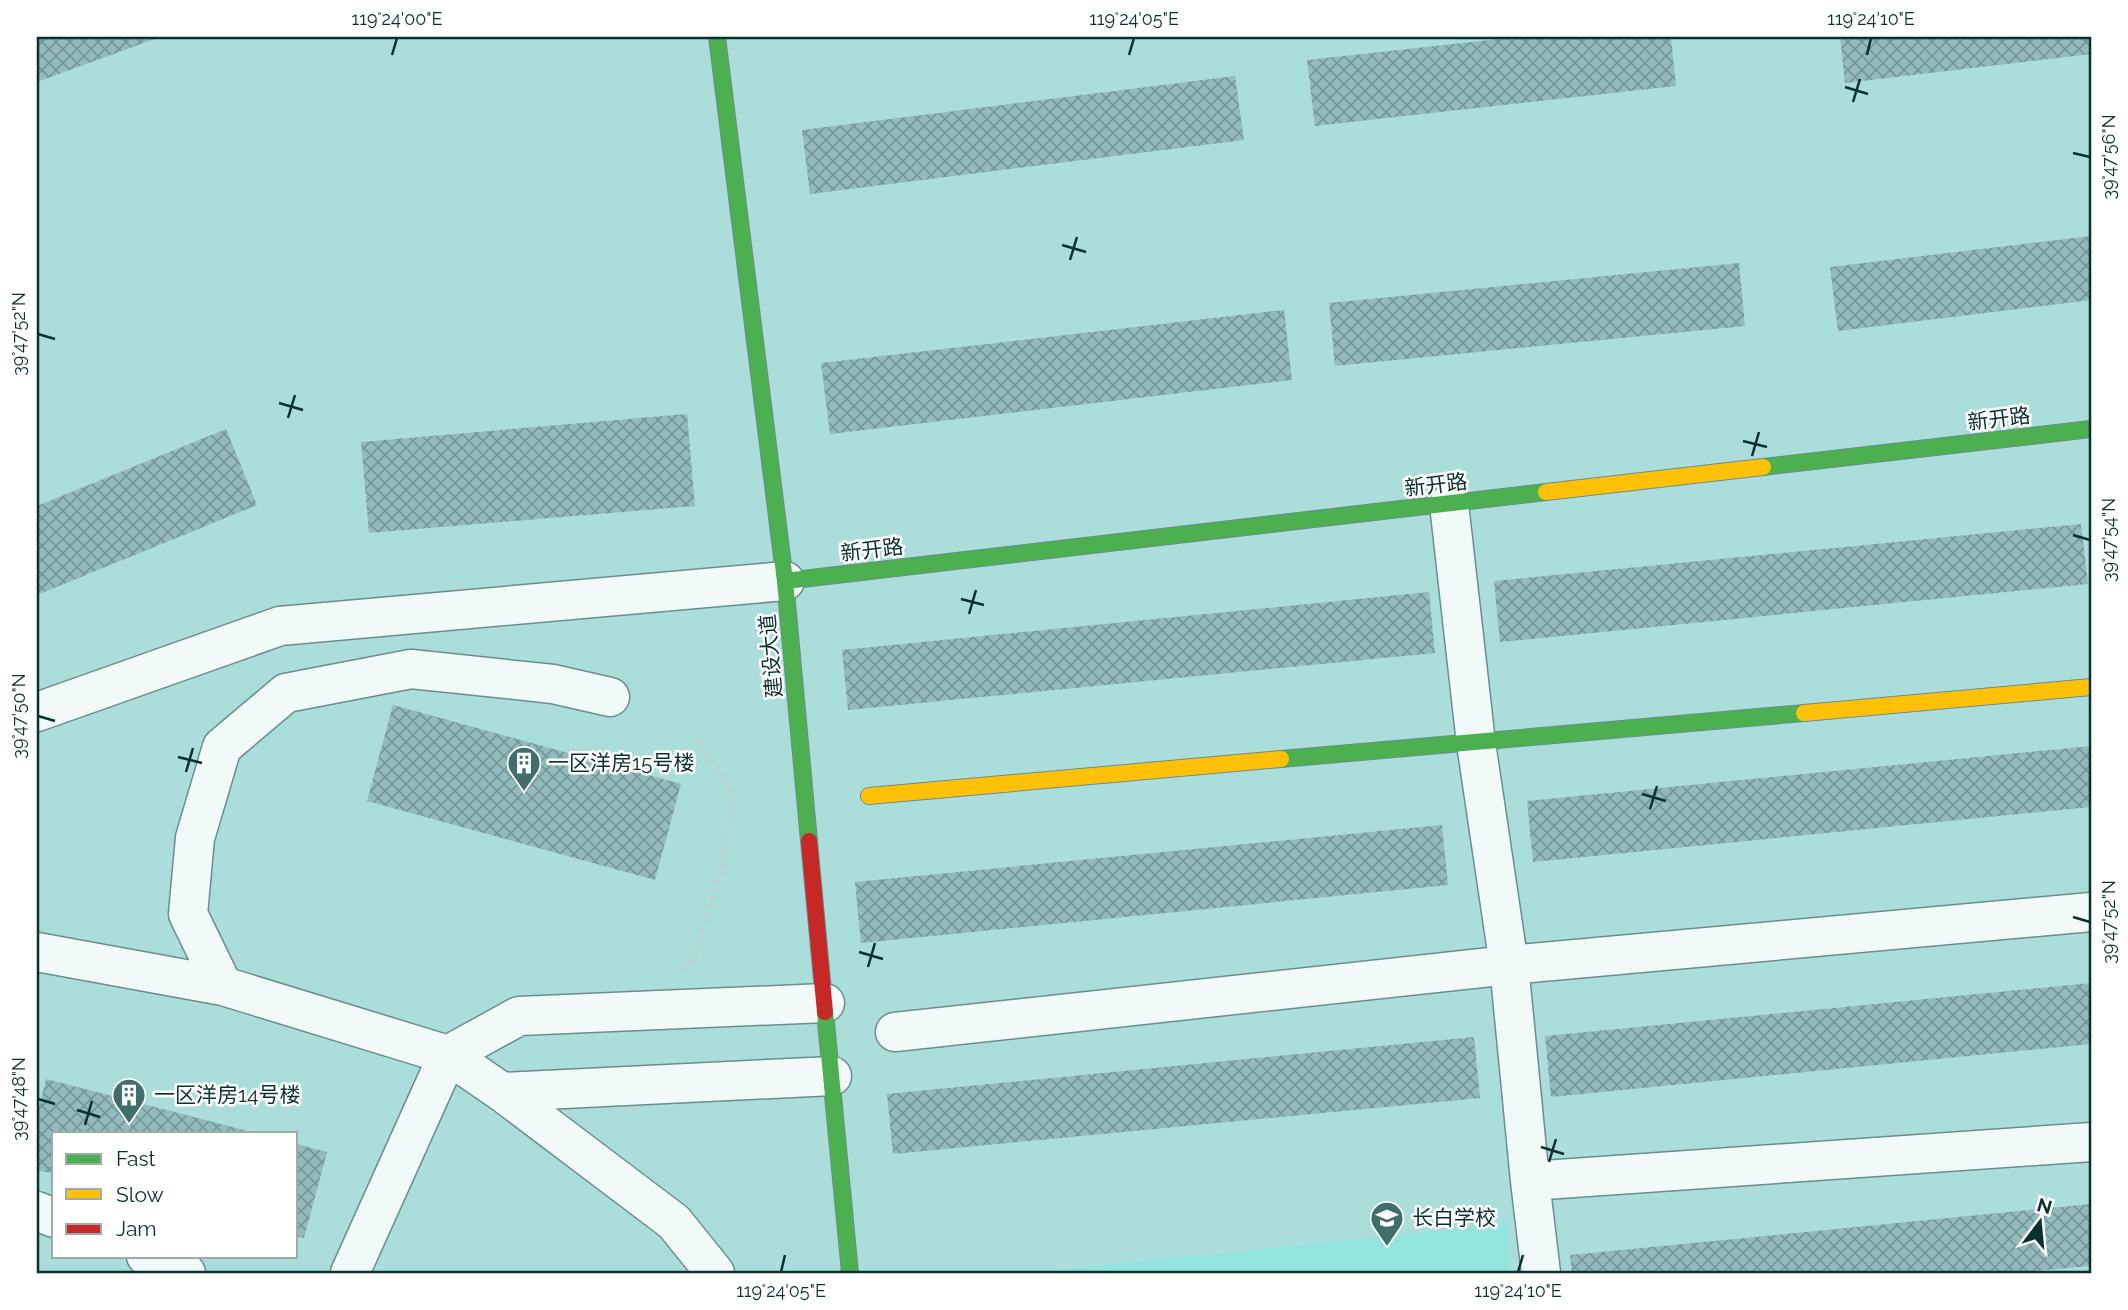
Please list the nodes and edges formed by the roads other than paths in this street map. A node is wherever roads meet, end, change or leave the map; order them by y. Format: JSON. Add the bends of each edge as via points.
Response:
{"nodes":[{"id":1,"x":717,"y":37,"type":"edge"},
{"id":2,"x":2091,"y":429,"type":"edge"},
{"id":3,"x":1449,"y":504,"type":"junction"},
{"id":4,"x":785,"y":581,"type":"junction"},
{"id":5,"x":2091,"y":687,"type":"edge"},
{"id":6,"x":610,"y":698,"type":"dead end"},
{"id":7,"x":37,"y":712,"type":"edge"},
{"id":8,"x":1476,"y":743,"type":"junction"},
{"id":9,"x":869,"y":796,"type":"dead end"},
{"id":10,"x":2091,"y":912,"type":"edge"},
{"id":11,"x":37,"y":951,"type":"edge"},
{"id":12,"x":1509,"y":965,"type":"junction"},
{"id":13,"x":223,"y":986,"type":"junction"},
{"id":14,"x":825,"y":1003,"type":"junction"},
{"id":15,"x":895,"y":1032,"type":"dead end"},
{"id":16,"x":448,"y":1055,"type":"junction"},
{"id":17,"x":832,"y":1076,"type":"junction"},
{"id":18,"x":502,"y":1092,"type":"junction"},
{"id":19,"x":2091,"y":1142,"type":"edge"},
{"id":20,"x":1530,"y":1181,"type":"junction"},
{"id":21,"x":151,"y":1258,"type":"edge"},
{"id":22,"x":186,"y":1273,"type":"edge"},
{"id":23,"x":350,"y":1273,"type":"edge"},
{"id":24,"x":715,"y":1273,"type":"edge"},
{"id":25,"x":850,"y":1273,"type":"edge"},
{"id":26,"x":1541,"y":1273,"type":"edge"}],
"edges":[{"from":1,"to":4,"type":"street","name":"建设大道"},
{"from":2,"to":3,"type":"street","name":"新开路"},
{"from":3,"to":4,"type":"street","name":"新开路"},
{"from":3,"to":8,"type":"street"},
{"from":4,"to":7,"type":"street","via":[[280,626]]},
{"from":4,"to":14,"type":"street","name":"建设大道"},
{"from":5,"to":8,"type":"street"},
{"from":6,"to":13,"type":"street","via":[[552,684],[411,669],[286,693],[222,747],[195,838],[188,914]]},
{"from":8,"to":9,"type":"street"},
{"from":8,"to":12,"type":"street"},
{"from":10,"to":12,"type":"street"},
{"from":11,"to":13,"type":"street"},
{"from":12,"to":15,"type":"street"},
{"from":12,"to":20,"type":"street"},
{"from":13,"to":16,"type":"street"},
{"from":14,"to":16,"type":"street","via":[[519,1016]]},
{"from":14,"to":17,"type":"street","name":"建设大道"},
{"from":16,"to":18,"type":"street"},
{"from":16,"to":23,"type":"street"},
{"from":17,"to":18,"type":"street"},
{"from":17,"to":25,"type":"street","name":"建设大道"},
{"from":18,"to":24,"type":"street","via":[[674,1222]]},
{"from":19,"to":20,"type":"street"},
{"from":20,"to":26,"type":"street"},
{"from":21,"to":22,"type":"street"}]}
